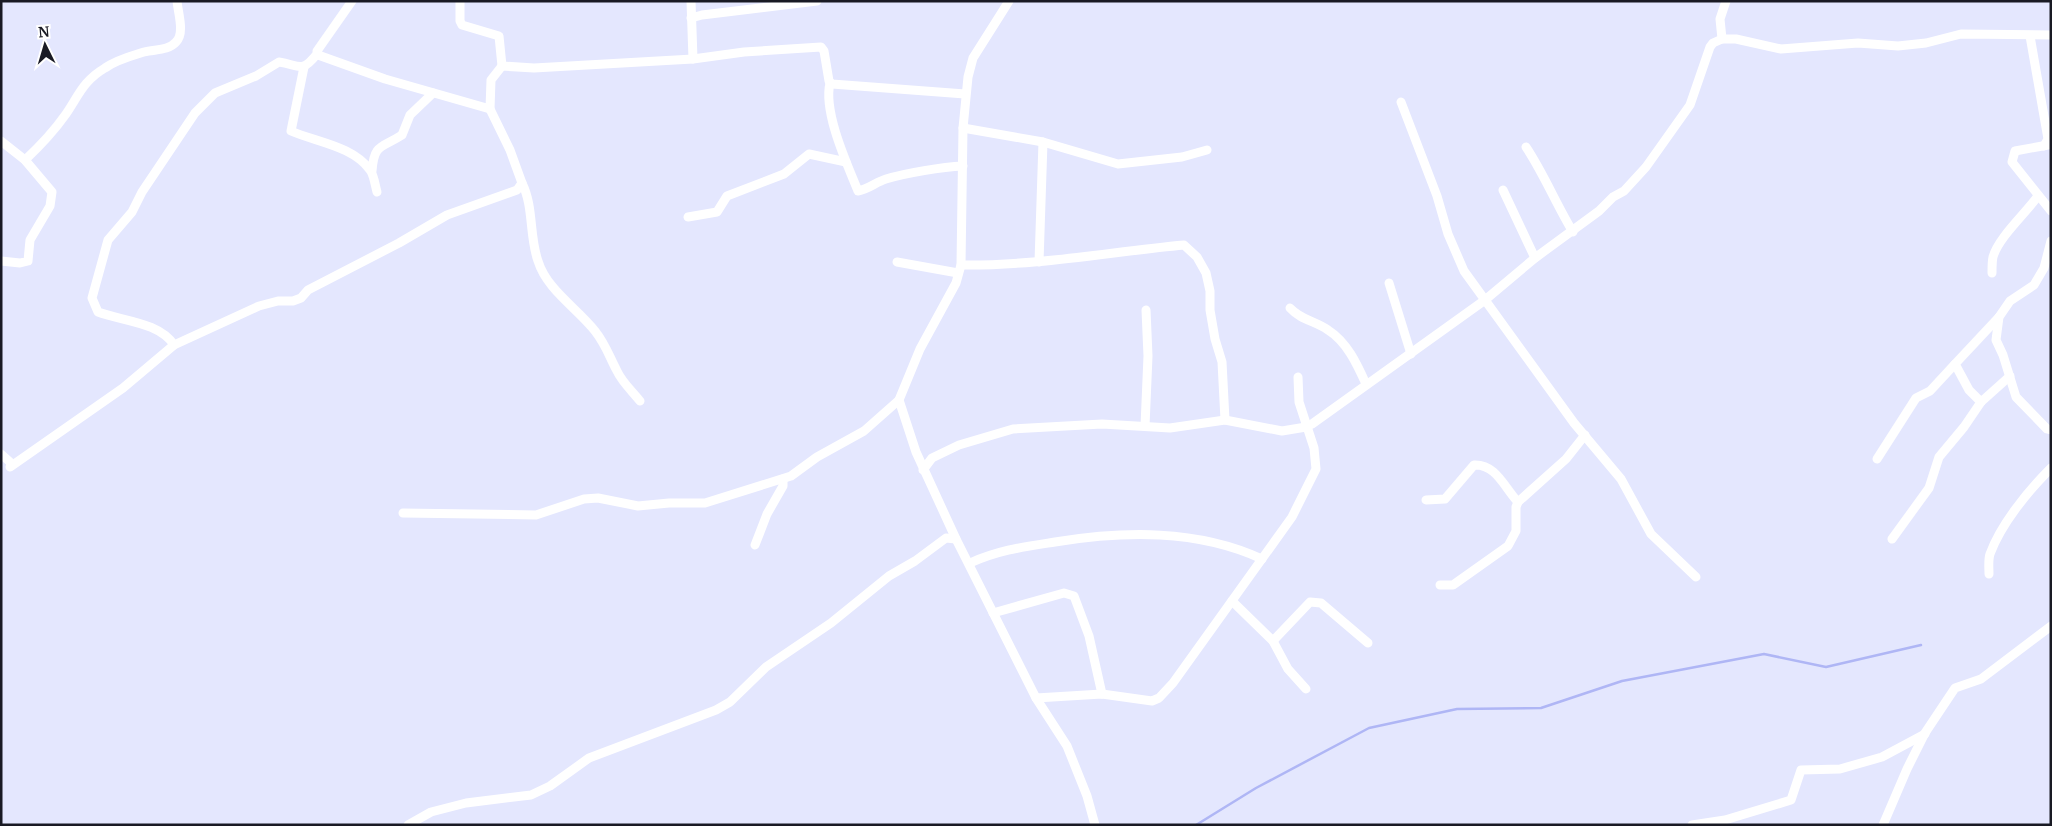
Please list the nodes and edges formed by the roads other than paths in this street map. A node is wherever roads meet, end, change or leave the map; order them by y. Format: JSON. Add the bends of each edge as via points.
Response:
{"nodes":[{"id":1,"x":177,"y":1,"type":"edge"},
{"id":2,"x":352,"y":1,"type":"edge"},
{"id":3,"x":460,"y":1,"type":"edge"},
{"id":4,"x":690,"y":1,"type":"edge"},
{"id":5,"x":817,"y":1,"type":"edge"},
{"id":6,"x":1009,"y":1,"type":"edge"},
{"id":7,"x":1726,"y":1,"type":"edge"},
{"id":8,"x":691,"y":18,"type":"junction"},
{"id":9,"x":2051,"y":35,"type":"edge"},
{"id":10,"x":2030,"y":36,"type":"junction"},
{"id":11,"x":1722,"y":39,"type":"junction"},
{"id":12,"x":317,"y":54,"type":"junction"},
{"id":13,"x":693,"y":59,"type":"junction"},
{"id":14,"x":304,"y":66,"type":"junction"},
{"id":15,"x":502,"y":66,"type":"junction"},
{"id":16,"x":830,"y":83,"type":"junction"},
{"id":17,"x":432,"y":93,"type":"junction"},
{"id":18,"x":965,"y":94,"type":"junction"},
{"id":19,"x":1400,"y":102,"type":"dead end"},
{"id":20,"x":490,"y":109,"type":"junction"},
{"id":21,"x":964,"y":128,"type":"junction"},
{"id":22,"x":1,"y":141,"type":"edge"},
{"id":23,"x":1043,"y":142,"type":"junction"},
{"id":24,"x":2048,"y":145,"type":"edge"},
{"id":25,"x":1526,"y":147,"type":"dead end"},
{"id":26,"x":1207,"y":150,"type":"dead end"},
{"id":27,"x":26,"y":160,"type":"junction"},
{"id":28,"x":846,"y":162,"type":"junction"},
{"id":29,"x":963,"y":166,"type":"junction"},
{"id":30,"x":372,"y":171,"type":"junction"},
{"id":31,"x":522,"y":183,"type":"junction"},
{"id":32,"x":1503,"y":190,"type":"dead end"},
{"id":33,"x":377,"y":192,"type":"dead end"},
{"id":34,"x":2038,"y":196,"type":"junction"},
{"id":35,"x":2051,"y":211,"type":"edge"},
{"id":36,"x":688,"y":217,"type":"dead end"},
{"id":37,"x":1573,"y":232,"type":"junction"},
{"id":38,"x":2051,"y":241,"type":"edge"},
{"id":39,"x":1535,"y":258,"type":"junction"},
{"id":40,"x":1,"y":261,"type":"edge"},
{"id":41,"x":896,"y":262,"type":"dead end"},
{"id":42,"x":1039,"y":262,"type":"junction"},
{"id":43,"x":960,"y":269,"type":"junction"},
{"id":44,"x":1992,"y":273,"type":"dead end"},
{"id":45,"x":1390,"y":283,"type":"dead end"},
{"id":46,"x":1485,"y":300,"type":"junction"},
{"id":47,"x":1290,"y":308,"type":"dead end"},
{"id":48,"x":1146,"y":310,"type":"dead end"},
{"id":49,"x":1999,"y":317,"type":"junction"},
{"id":50,"x":174,"y":345,"type":"junction"},
{"id":51,"x":1412,"y":354,"type":"junction"},
{"id":52,"x":1955,"y":364,"type":"junction"},
{"id":53,"x":1298,"y":376,"type":"dead end"},
{"id":54,"x":2010,"y":376,"type":"junction"},
{"id":55,"x":1366,"y":384,"type":"junction"},
{"id":56,"x":640,"y":400,"type":"dead end"},
{"id":57,"x":899,"y":400,"type":"junction"},
{"id":58,"x":1981,"y":402,"type":"junction"},
{"id":59,"x":1224,"y":420,"type":"junction"},
{"id":60,"x":1145,"y":426,"type":"junction"},
{"id":61,"x":1306,"y":427,"type":"junction"},
{"id":62,"x":2051,"y":430,"type":"edge"},
{"id":63,"x":1585,"y":435,"type":"junction"},
{"id":64,"x":916,"y":452,"type":"junction"},
{"id":65,"x":1,"y":454,"type":"edge"},
{"id":66,"x":932,"y":458,"type":"junction"},
{"id":67,"x":1876,"y":459,"type":"dead end"},
{"id":68,"x":2051,"y":468,"type":"edge"},
{"id":69,"x":923,"y":470,"type":"junction"},
{"id":70,"x":783,"y":479,"type":"junction"},
{"id":71,"x":1426,"y":500,"type":"dead end"},
{"id":72,"x":1518,"y":502,"type":"junction"},
{"id":73,"x":403,"y":513,"type":"dead end"},
{"id":74,"x":948,"y":522,"type":"junction"},
{"id":75,"x":946,"y":538,"type":"junction"},
{"id":76,"x":956,"y":539,"type":"junction"},
{"id":77,"x":1892,"y":539,"type":"dead end"},
{"id":78,"x":755,"y":545,"type":"dead end"},
{"id":79,"x":1262,"y":559,"type":"junction"},
{"id":80,"x":970,"y":563,"type":"junction"},
{"id":81,"x":1989,"y":574,"type":"dead end"},
{"id":82,"x":1696,"y":577,"type":"dead end"},
{"id":83,"x":1440,"y":585,"type":"dead end"},
{"id":84,"x":1232,"y":601,"type":"junction"},
{"id":85,"x":994,"y":613,"type":"junction"},
{"id":86,"x":2051,"y":626,"type":"edge"},
{"id":87,"x":1272,"y":641,"type":"junction"},
{"id":88,"x":1368,"y":643,"type":"dead end"},
{"id":89,"x":1306,"y":689,"type":"dead end"},
{"id":90,"x":1102,"y":694,"type":"junction"},
{"id":91,"x":1036,"y":698,"type":"junction"},
{"id":92,"x":1925,"y":733,"type":"junction"},
{"id":93,"x":408,"y":825,"type":"edge"},
{"id":94,"x":1096,"y":825,"type":"edge"},
{"id":95,"x":1692,"y":825,"type":"edge"},
{"id":96,"x":1883,"y":825,"type":"edge"}],
"edges":[{"from":1,"to":27,"type":"street","via":[[180,32],[173,46],[116,61],[104,68],[81,87],[66,114]]},
{"from":2,"to":12,"type":"street"},
{"from":3,"to":15,"type":"street","via":[[462,25],[499,36]]},
{"from":4,"to":8,"type":"street"},
{"from":5,"to":8,"type":"street"},
{"from":6,"to":18,"type":"street","via":[[973,58]]},
{"from":7,"to":11,"type":"street","via":[[1720,19]]},
{"from":8,"to":13,"type":"street"},
{"from":9,"to":10,"type":"street"},
{"from":10,"to":11,"type":"street","via":[[1961,34],[1898,46],[1858,43],[1781,49]]},
{"from":10,"to":24,"type":"street"},
{"from":11,"to":37,"type":"street","via":[[1710,47],[1690,105],[1646,167],[1624,191]]},
{"from":12,"to":14,"type":"street"},
{"from":12,"to":17,"type":"street"},
{"from":13,"to":15,"type":"street","via":[[534,68]]},
{"from":13,"to":16,"type":"street","via":[[821,47]]},
{"from":14,"to":30,"type":"street","via":[[291,131],[347,152]]},
{"from":14,"to":50,"type":"street","via":[[279,62],[256,76],[215,93],[195,113],[132,212],[108,240],[92,298],[98,312],[141,324],[169,338]]},
{"from":15,"to":20,"type":"street","via":[[491,80]]},
{"from":16,"to":18,"type":"street"},
{"from":16,"to":28,"type":"street","via":[[828,93]]},
{"from":17,"to":20,"type":"street"},
{"from":17,"to":30,"type":"street","via":[[410,115],[402,135],[374,153]]},
{"from":18,"to":21,"type":"street"},
{"from":19,"to":46,"type":"street","via":[[1464,271]]},
{"from":20,"to":31,"type":"street"},
{"from":21,"to":23,"type":"street"},
{"from":21,"to":29,"type":"street"},
{"from":22,"to":27,"type":"street"},
{"from":23,"to":26,"type":"street","via":[[1118,164],[1182,157]]},
{"from":23,"to":42,"type":"street"},
{"from":24,"to":34,"type":"street","via":[[2015,151],[2012,162]]},
{"from":25,"to":37,"type":"street","via":[[1548,181]]},
{"from":27,"to":40,"type":"street","via":[[52,192],[52,198],[30,240],[28,261]]},
{"from":28,"to":29,"type":"street","via":[[858,192],[886,179]]},
{"from":28,"to":36,"type":"street","via":[[809,154],[784,174],[727,196],[717,212]]},
{"from":29,"to":43,"type":"street"},
{"from":30,"to":33,"type":"street"},
{"from":31,"to":50,"type":"street","via":[[510,194],[447,215],[308,290],[301,298],[259,306]]},
{"from":31,"to":56,"type":"street","via":[[528,195],[536,253],[542,270],[565,301],[594,330],[609,351],[622,379]]},
{"from":32,"to":39,"type":"street"},
{"from":34,"to":35,"type":"street"},
{"from":34,"to":44,"type":"street","via":[[2010,229],[1993,256]]},
{"from":37,"to":39,"type":"street"},
{"from":38,"to":49,"type":"street","via":[[2044,268],[2034,285],[2010,301]]},
{"from":39,"to":46,"type":"street"},
{"from":41,"to":43,"type":"street"},
{"from":42,"to":43,"type":"street"},
{"from":42,"to":59,"type":"street","via":[[1184,245],[1197,256],[1206,273],[1213,330],[1222,362]]},
{"from":43,"to":57,"type":"street"},
{"from":45,"to":51,"type":"street"},
{"from":46,"to":51,"type":"street"},
{"from":46,"to":63,"type":"street"},
{"from":47,"to":55,"type":"street","via":[[1304,320],[1328,330],[1340,341],[1351,354]]},
{"from":48,"to":60,"type":"street"},
{"from":49,"to":52,"type":"street"},
{"from":49,"to":54,"type":"street","via":[[1996,340]]},
{"from":50,"to":65,"type":"street","via":[[123,388],[10,465]]},
{"from":51,"to":55,"type":"street"},
{"from":52,"to":58,"type":"street","via":[[1969,390]]},
{"from":52,"to":67,"type":"street","via":[[1930,391],[1916,398]]},
{"from":53,"to":61,"type":"street","via":[[1299,402]]},
{"from":54,"to":58,"type":"street"},
{"from":54,"to":62,"type":"street","via":[[2016,397],[2046,429]]},
{"from":55,"to":61,"type":"street"},
{"from":57,"to":64,"type":"street"},
{"from":57,"to":70,"type":"street","via":[[864,431]]},
{"from":58,"to":77,"type":"street","via":[[1939,457],[1928,488]]},
{"from":59,"to":60,"type":"street","via":[[1176,427]]},
{"from":59,"to":61,"type":"street","via":[[1282,431]]},
{"from":60,"to":66,"type":"street","via":[[1102,424],[1013,429],[959,445]]},
{"from":61,"to":79,"type":"street","via":[[1314,448],[1316,470],[1292,517]]},
{"from":63,"to":72,"type":"street","via":[[1566,459]]},
{"from":63,"to":82,"type":"street","via":[[1630,492],[1651,534]]},
{"from":64,"to":66,"type":"street"},
{"from":64,"to":69,"type":"street"},
{"from":66,"to":69,"type":"street"},
{"from":68,"to":81,"type":"street","via":[[2032,487],[2006,525],[1990,556]]},
{"from":69,"to":74,"type":"street"},
{"from":70,"to":73,"type":"street","via":[[704,503],[638,506],[598,498],[584,499],[536,515]]},
{"from":70,"to":78,"type":"street","via":[[783,486]]},
{"from":71,"to":72,"type":"street","via":[[1445,499],[1474,465],[1484,465],[1496,472]]},
{"from":72,"to":83,"type":"street","via":[[1516,531],[1508,546],[1453,585]]},
{"from":74,"to":75,"type":"street"},
{"from":74,"to":76,"type":"street"},
{"from":75,"to":76,"type":"street"},
{"from":75,"to":93,"type":"street","via":[[876,586],[814,635],[792,647],[730,702],[716,710],[596,755],[532,795],[466,803],[431,812]]},
{"from":76,"to":80,"type":"street"},
{"from":79,"to":80,"type":"street","via":[[1219,543],[1184,537],[1132,535],[1094,536],[1009,548]]},
{"from":79,"to":84,"type":"street"},
{"from":80,"to":85,"type":"street"},
{"from":84,"to":87,"type":"street"},
{"from":84,"to":90,"type":"street","via":[[1159,698],[1142,701]]},
{"from":85,"to":90,"type":"street","via":[[1064,593],[1074,596],[1089,636]]},
{"from":85,"to":91,"type":"street"},
{"from":86,"to":92,"type":"street","via":[[1981,679],[1955,688]]},
{"from":87,"to":88,"type":"street","via":[[1310,602],[1315,601],[1321,602]]},
{"from":87,"to":89,"type":"street","via":[[1288,669]]},
{"from":90,"to":91,"type":"street"},
{"from":91,"to":94,"type":"street","via":[[1067,746]]},
{"from":92,"to":95,"type":"street","via":[[1882,757],[1840,769],[1801,770],[1791,800],[1725,820]]},
{"from":92,"to":96,"type":"street"}]}
